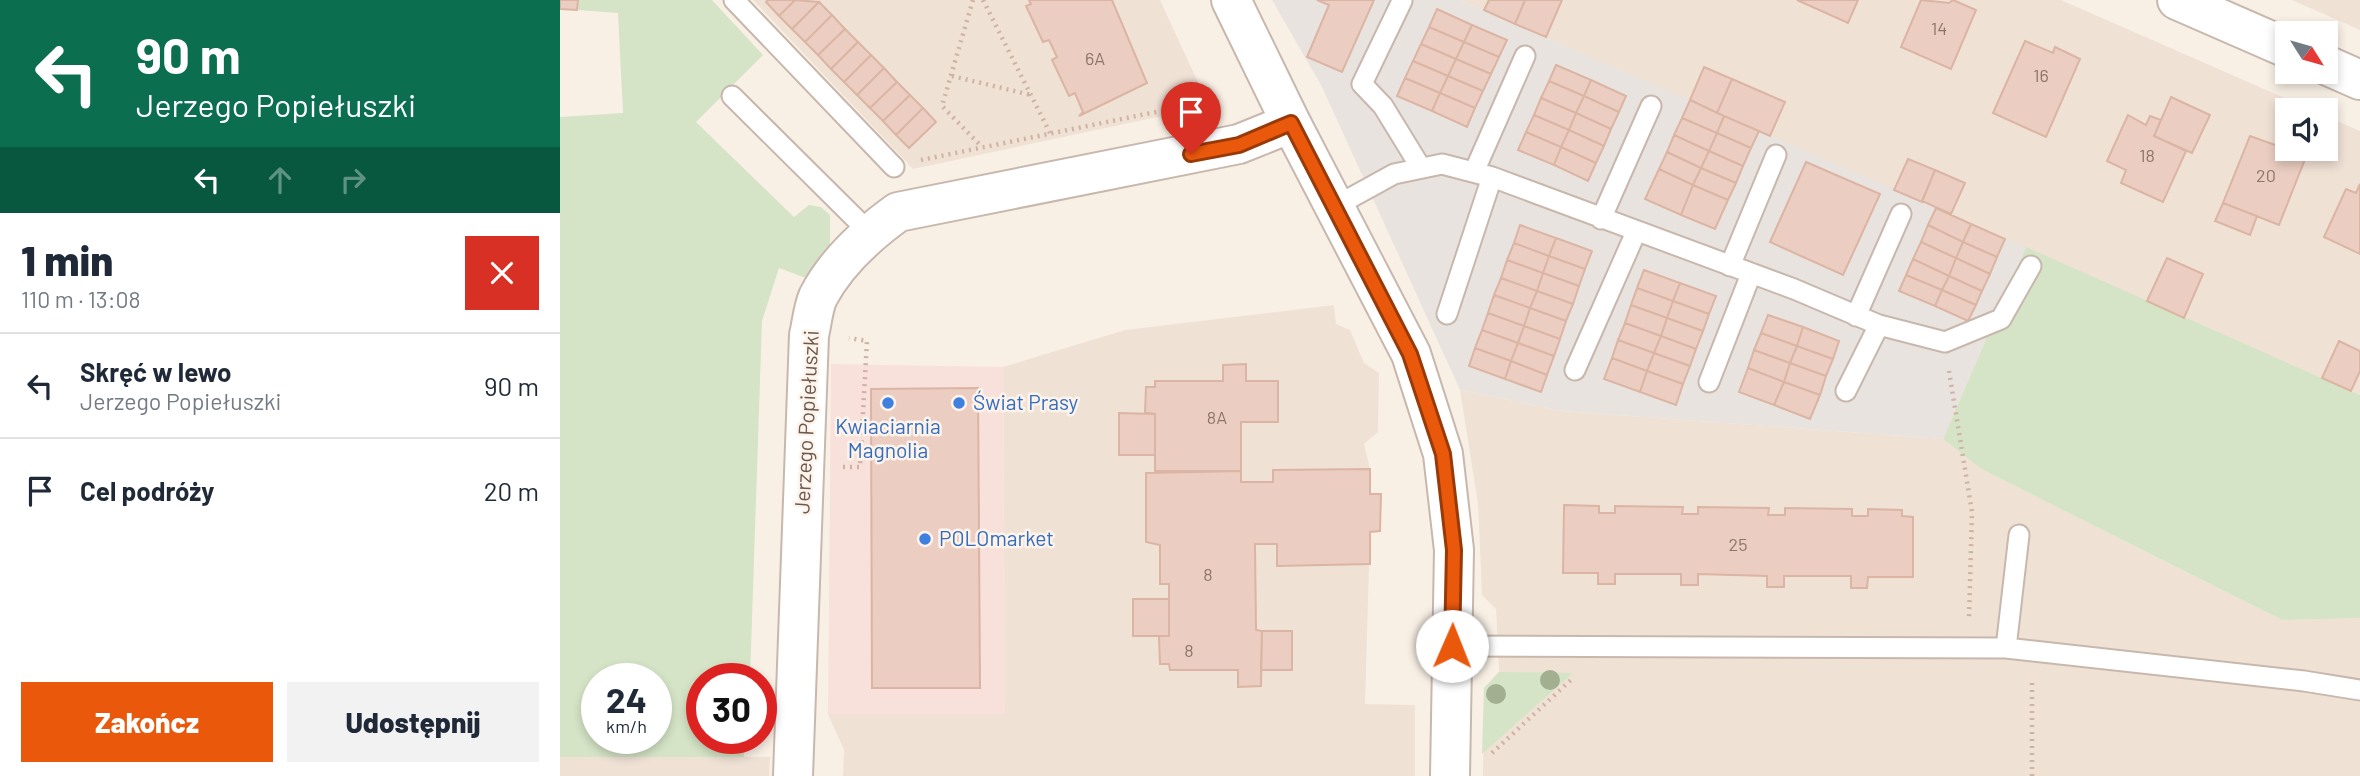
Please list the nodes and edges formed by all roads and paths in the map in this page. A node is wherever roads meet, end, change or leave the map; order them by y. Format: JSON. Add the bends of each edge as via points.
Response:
{"nodes":[{"id":1,"x":734,"y":0,"type":"edge"},
{"id":2,"x":973,"y":0,"type":"edge"},
{"id":3,"x":983,"y":0,"type":"edge"},
{"id":4,"x":1231,"y":0,"type":"edge"},
{"id":5,"x":2177,"y":0,"type":"edge"},
{"id":6,"x":1402,"y":1,"type":"edge"},
{"id":7,"x":2275,"y":43,"type":"edge"},
{"id":8,"x":1525,"y":56,"type":"dead end"},
{"id":9,"x":2338,"y":70,"type":"edge"},
{"id":10,"x":951,"y":76,"type":"junction"},
{"id":11,"x":2360,"y":80,"type":"edge"},
{"id":12,"x":1210,"y":88,"type":"dead end"},
{"id":13,"x":1032,"y":95,"type":"junction"},
{"id":14,"x":732,"y":96,"type":"dead end"},
{"id":15,"x":1651,"y":106,"type":"dead end"},
{"id":16,"x":1291,"y":123,"type":"junction"},
{"id":17,"x":1050,"y":133,"type":"junction"},
{"id":18,"x":982,"y":147,"type":"junction"},
{"id":19,"x":1776,"y":155,"type":"dead end"},
{"id":20,"x":894,"y":167,"type":"dead end"},
{"id":21,"x":1421,"y":168,"type":"junction"},
{"id":22,"x":1483,"y":175,"type":"junction"},
{"id":23,"x":924,"y":205,"type":"junction"},
{"id":24,"x":1334,"y":207,"type":"junction"},
{"id":25,"x":1900,"y":214,"type":"dead end"},
{"id":26,"x":1601,"y":219,"type":"junction"},
{"id":27,"x":1636,"y":232,"type":"junction"},
{"id":28,"x":870,"y":233,"type":"junction"},
{"id":29,"x":1730,"y":266,"type":"junction"},
{"id":30,"x":2031,"y":266,"type":"dead end"},
{"id":31,"x":1751,"y":274,"type":"junction"},
{"id":32,"x":1447,"y":314,"type":"dead end"},
{"id":33,"x":1856,"y":316,"type":"junction"},
{"id":34,"x":1878,"y":326,"type":"junction"},
{"id":35,"x":837,"y":337,"type":"dead end"},
{"id":36,"x":1945,"y":342,"type":"junction"},
{"id":37,"x":1575,"y":370,"type":"dead end"},
{"id":38,"x":1709,"y":382,"type":"dead end"},
{"id":39,"x":1846,"y":391,"type":"dead end"},
{"id":40,"x":833,"y":467,"type":"dead end"},
{"id":41,"x":2019,"y":535,"type":"dead end"},
{"id":42,"x":1969,"y":620,"type":"dead end"},
{"id":43,"x":1452,"y":646,"type":"junction"},
{"id":44,"x":2006,"y":648,"type":"junction"},
{"id":45,"x":1576,"y":675,"type":"dead end"},
{"id":46,"x":2360,"y":690,"type":"edge"},
{"id":47,"x":1486,"y":758,"type":"dead end"},
{"id":48,"x":793,"y":776,"type":"edge"},
{"id":49,"x":1450,"y":776,"type":"edge"}],
"edges":[{"from":1,"to":20,"type":"lane"},
{"from":2,"to":10,"type":"path"},
{"from":3,"to":13,"type":"path"},
{"from":4,"to":16,"type":"street"},
{"from":5,"to":7,"type":"street"},
{"from":6,"to":21,"type":"lane","via":[[1362,83],[1383,106]]},
{"from":8,"to":22,"type":"lane"},
{"from":9,"to":11,"type":"street"},
{"from":10,"to":13,"type":"path"},
{"from":10,"to":18,"type":"path","via":[[942,106]]},
{"from":12,"to":17,"type":"path","via":[[1200,103]]},
{"from":13,"to":17,"type":"path"},
{"from":14,"to":28,"type":"lane"},
{"from":15,"to":26,"type":"lane"},
{"from":16,"to":23,"type":"street","name":"Jerzego Popiełuszki","via":[[1239,145]]},
{"from":16,"to":24,"type":"street"},
{"from":17,"to":18,"type":"path"},
{"from":18,"to":23,"type":"path","via":[[919,160]]},
{"from":19,"to":29,"type":"lane"},
{"from":21,"to":22,"type":"lane","via":[[1442,164]]},
{"from":21,"to":24,"type":"lane","via":[[1394,174]]},
{"from":22,"to":26,"type":"lane"},
{"from":22,"to":32,"type":"lane"},
{"from":23,"to":28,"type":"street","name":"Jerzego Popiełuszki","via":[[898,212]]},
{"from":24,"to":43,"type":"street","via":[[1410,354],[1443,454],[1454,550]]},
{"from":25,"to":33,"type":"lane"},
{"from":26,"to":27,"type":"lane"},
{"from":27,"to":29,"type":"lane"},
{"from":27,"to":37,"type":"lane"},
{"from":28,"to":48,"type":"street","name":"Jerzego Popiełuszki","via":[[837,268],[817,299],[809,335]]},
{"from":29,"to":31,"type":"lane"},
{"from":30,"to":36,"type":"lane","via":[[2001,319]]},
{"from":31,"to":33,"type":"lane"},
{"from":31,"to":38,"type":"lane"},
{"from":33,"to":34,"type":"lane"},
{"from":34,"to":36,"type":"lane"},
{"from":34,"to":39,"type":"lane"},
{"from":35,"to":40,"type":"path","via":[[867,341],[860,467]]},
{"from":36,"to":42,"type":"path","via":[[1972,512]]},
{"from":41,"to":44,"type":"lane"},
{"from":43,"to":44,"type":"lane"},
{"from":43,"to":49,"type":"street"},
{"from":44,"to":46,"type":"lane"},
{"from":45,"to":47,"type":"path"}]}
